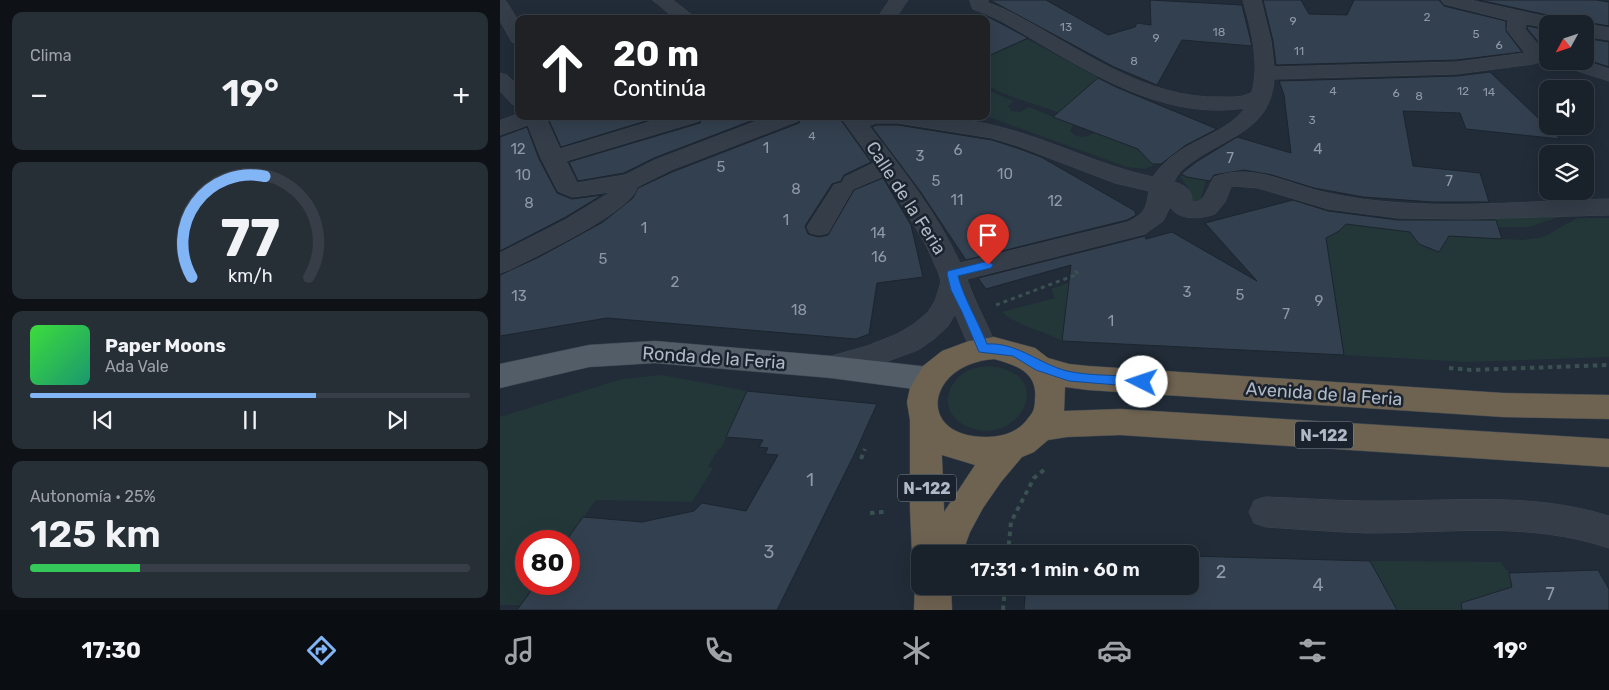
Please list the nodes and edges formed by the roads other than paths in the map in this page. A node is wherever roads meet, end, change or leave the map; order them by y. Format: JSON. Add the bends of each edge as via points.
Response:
{"nodes":[{"id":1,"x":662,"y":0,"type":"edge"},
{"id":2,"x":899,"y":0,"type":"edge"},
{"id":3,"x":979,"y":0,"type":"edge"},
{"id":4,"x":1252,"y":0,"type":"edge"},
{"id":5,"x":1457,"y":1,"type":"edge"},
{"id":6,"x":500,"y":5,"type":"edge"},
{"id":7,"x":683,"y":15,"type":"edge"},
{"id":8,"x":889,"y":15,"type":"edge"},
{"id":9,"x":1517,"y":16,"type":"junction"},
{"id":10,"x":1539,"y":21,"type":"edge"},
{"id":11,"x":515,"y":31,"type":"edge"},
{"id":12,"x":1594,"y":32,"type":"edge"},
{"id":13,"x":1609,"y":34,"type":"edge"},
{"id":14,"x":1536,"y":56,"type":"edge"},
{"id":15,"x":1594,"y":69,"type":"edge"},
{"id":16,"x":1266,"y":73,"type":"junction"},
{"id":17,"x":1609,"y":74,"type":"edge"},
{"id":18,"x":515,"y":76,"type":"edge"},
{"id":19,"x":500,"y":78,"type":"edge"},
{"id":20,"x":1261,"y":94,"type":"junction"},
{"id":21,"x":515,"y":95,"type":"edge"},
{"id":22,"x":523,"y":120,"type":"edge"},
{"id":23,"x":535,"y":120,"type":"edge"},
{"id":24,"x":679,"y":120,"type":"edge"},
{"id":25,"x":780,"y":120,"type":"edge"},
{"id":26,"x":853,"y":120,"type":"edge"},
{"id":27,"x":918,"y":120,"type":"edge"},
{"id":28,"x":987,"y":120,"type":"edge"},
{"id":29,"x":500,"y":129,"type":"edge"},
{"id":30,"x":1002,"y":133,"type":"junction"},
{"id":31,"x":552,"y":158,"type":"junction"},
{"id":32,"x":888,"y":165,"type":"junction"},
{"id":33,"x":626,"y":182,"type":"junction"},
{"id":34,"x":1162,"y":187,"type":"junction"},
{"id":35,"x":1609,"y":206,"type":"edge"},
{"id":36,"x":819,"y":227,"type":"dead end"},
{"id":37,"x":500,"y":264,"type":"edge"},
{"id":38,"x":953,"y":278,"type":"junction"},
{"id":39,"x":983,"y":348,"type":"junction"},
{"id":40,"x":1040,"y":366,"type":"junction"},
{"id":41,"x":831,"y":367,"type":"junction"},
{"id":42,"x":500,"y":376,"type":"edge"},
{"id":43,"x":929,"y":378,"type":"junction"},
{"id":44,"x":1609,"y":406,"type":"edge"},
{"id":45,"x":925,"y":422,"type":"junction"},
{"id":46,"x":1040,"y":428,"type":"junction"},
{"id":47,"x":1010,"y":448,"type":"junction"},
{"id":48,"x":1609,"y":453,"type":"edge"},
{"id":49,"x":1266,"y":512,"type":"dead end"},
{"id":50,"x":1609,"y":532,"type":"edge"},
{"id":51,"x":929,"y":545,"type":"edge"},
{"id":52,"x":947,"y":545,"type":"edge"}],
"edges":[{"from":1,"to":7,"type":"street"},
{"from":2,"to":8,"type":"street"},
{"from":3,"to":20,"type":"street","via":[[983,7],[1092,66],[1152,90],[1208,104],[1254,100]]},
{"from":4,"to":16,"type":"street","via":[[1260,26]]},
{"from":5,"to":9,"type":"street"},
{"from":6,"to":11,"type":"street"},
{"from":9,"to":10,"type":"street"},
{"from":9,"to":14,"type":"street","via":[[1516,30]]},
{"from":12,"to":13,"type":"street"},
{"from":14,"to":16,"type":"street","via":[[1457,68]]},
{"from":15,"to":17,"type":"street"},
{"from":16,"to":20,"type":"street"},
{"from":18,"to":19,"type":"street"},
{"from":19,"to":21,"type":"street"},
{"from":20,"to":34,"type":"street","via":[[1252,114],[1177,162],[1167,173]]},
{"from":22,"to":29,"type":"street"},
{"from":23,"to":31,"type":"street"},
{"from":24,"to":31,"type":"street"},
{"from":25,"to":33,"type":"street"},
{"from":26,"to":32,"type":"street","name":"Calle de la Feria"},
{"from":27,"to":30,"type":"street"},
{"from":28,"to":30,"type":"street","via":[[1000,126]]},
{"from":30,"to":34,"type":"street","via":[[1116,176]]},
{"from":31,"to":33,"type":"street","via":[[566,186],[572,190]]},
{"from":32,"to":36,"type":"street","via":[[847,186]]},
{"from":32,"to":38,"type":"street","name":"Calle de la Feria","via":[[942,250]]},
{"from":33,"to":37,"type":"street","via":[[625,190],[618,198],[574,226]]},
{"from":34,"to":35,"type":"street","via":[[1179,192],[1182,206],[1197,211],[1210,206],[1222,182],[1237,178],[1256,180],[1344,204],[1423,211]]},
{"from":34,"to":38,"type":"street","via":[[1159,207],[1145,224]]},
{"from":38,"to":39,"type":"street","name":"Calle de la Feria"},
{"from":38,"to":41,"type":"street","via":[[951,298],[944,313],[922,334],[883,352]]},
{"from":39,"to":40,"type":"highway","number":"N-122","via":[[1016,352]]},
{"from":39,"to":43,"type":"highway","number":"N-122","via":[[954,357]]},
{"from":40,"to":44,"type":"highway","name":"Avenida de la Feria","number":"N-122","via":[[1060,374],[1088,378],[1503,405]]},
{"from":40,"to":46,"type":"highway","number":"N-122","via":[[1050,382],[1052,401],[1047,419]]},
{"from":41,"to":42,"type":"main road","name":"Ronda de la Feria","via":[[639,352],[589,356]]},
{"from":41,"to":43,"type":"main road","name":"Ronda de la Feria"},
{"from":43,"to":45,"type":"highway","number":"N-122","via":[[922,398]]},
{"from":45,"to":47,"type":"highway","number":"N-122","via":[[945,442],[963,449],[983,452]]},
{"from":45,"to":51,"type":"highway","number":"N-122"},
{"from":46,"to":47,"type":"highway","number":"N-122","via":[[1026,441]]},
{"from":46,"to":48,"type":"highway","number":"N-122","via":[[1085,422],[1120,422]]},
{"from":47,"to":52,"type":"highway","number":"N-122","via":[[969,500]]},
{"from":49,"to":50,"type":"street","via":[[1368,517],[1483,515],[1550,518]]}]}
